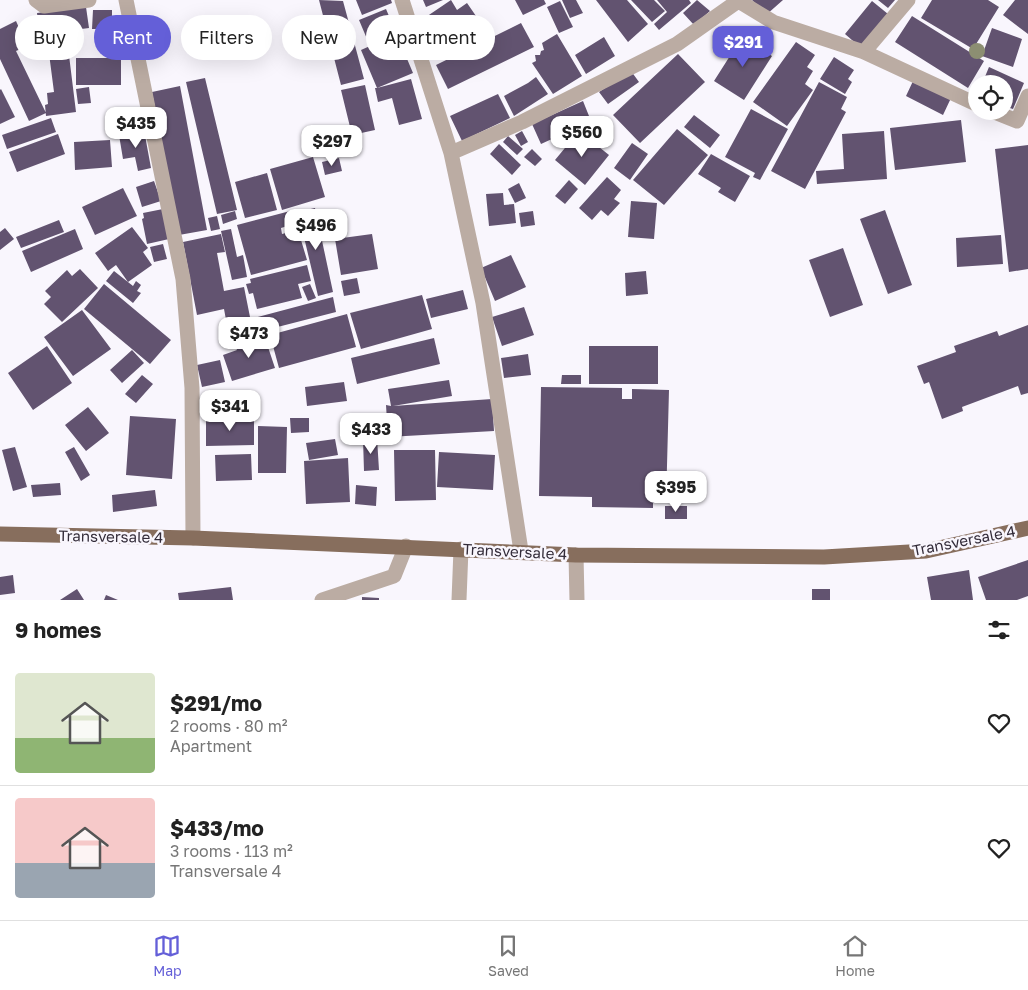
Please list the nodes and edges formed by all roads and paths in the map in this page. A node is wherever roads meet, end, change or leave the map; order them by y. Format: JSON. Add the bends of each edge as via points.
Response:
{"nodes":[{"id":1,"x":36,"y":0,"type":"edge"},
{"id":2,"x":89,"y":0,"type":"edge"},
{"id":3,"x":126,"y":0,"type":"edge"},
{"id":4,"x":402,"y":0,"type":"edge"},
{"id":5,"x":908,"y":0,"type":"edge"},
{"id":6,"x":737,"y":1,"type":"edge"},
{"id":7,"x":864,"y":52,"type":"junction"},
{"id":8,"x":1028,"y":96,"type":"edge"},
{"id":9,"x":968,"y":100,"type":"edge"},
{"id":10,"x":1013,"y":119,"type":"edge"},
{"id":11,"x":451,"y":153,"type":"junction"},
{"id":12,"x":1028,"y":528,"type":"edge"},
{"id":13,"x":0,"y":534,"type":"edge"},
{"id":14,"x":193,"y":538,"type":"junction"},
{"id":15,"x":406,"y":546,"type":"junction"},
{"id":16,"x":461,"y":549,"type":"junction"},
{"id":17,"x":520,"y":551,"type":"junction"},
{"id":18,"x":576,"y":555,"type":"junction"},
{"id":19,"x":322,"y":600,"type":"edge"},
{"id":20,"x":458,"y":600,"type":"edge"},
{"id":21,"x":577,"y":600,"type":"edge"}],
"edges":[{"from":1,"to":2,"type":"street","via":[[44,6]]},
{"from":3,"to":14,"type":"street","via":[[183,279],[192,388]]},
{"from":4,"to":11,"type":"street"},
{"from":5,"to":7,"type":"street"},
{"from":6,"to":7,"type":"street","via":[[773,22]]},
{"from":6,"to":11,"type":"street","via":[[677,44],[522,122]]},
{"from":7,"to":9,"type":"street"},
{"from":8,"to":10,"type":"street","via":[[1017,121]]},
{"from":11,"to":17,"type":"street","via":[[483,303]]},
{"from":12,"to":18,"type":"main road","name":"Transversale 4","via":[[926,550],[824,557]]},
{"from":13,"to":14,"type":"main road","name":"Transversale 4"},
{"from":14,"to":15,"type":"main road","name":"Transversale 4"},
{"from":15,"to":16,"type":"main road","name":"Transversale 4"},
{"from":15,"to":19,"type":"street","via":[[394,576]]},
{"from":16,"to":17,"type":"main road","name":"Transversale 4"},
{"from":16,"to":20,"type":"street"},
{"from":17,"to":18,"type":"main road","name":"Transversale 4"},
{"from":18,"to":21,"type":"street"}]}
